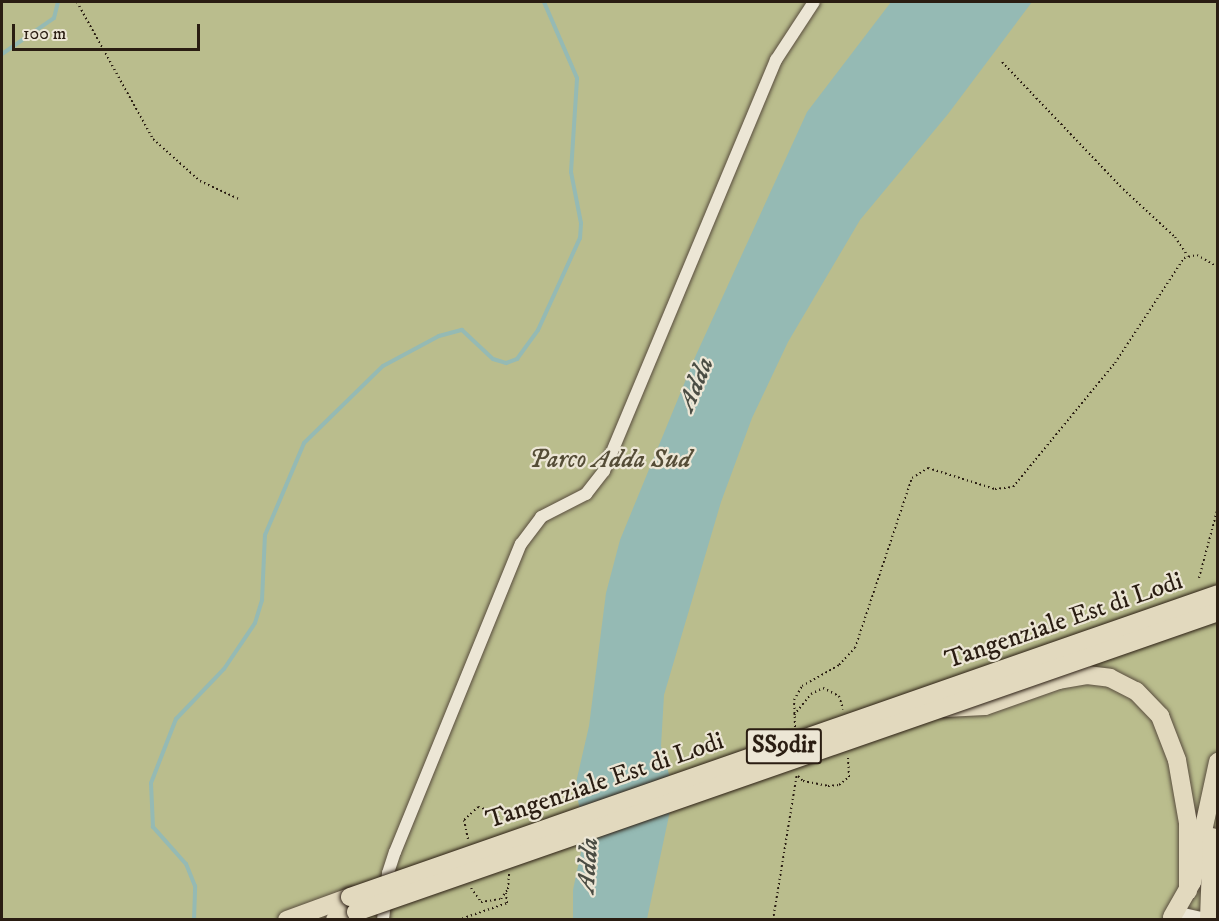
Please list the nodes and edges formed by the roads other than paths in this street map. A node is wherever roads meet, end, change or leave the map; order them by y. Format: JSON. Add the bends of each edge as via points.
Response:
{"nodes":[{"id":1,"x":814,"y":2,"type":"edge"},
{"id":2,"x":1218,"y":594,"type":"edge"},
{"id":3,"x":1218,"y":612,"type":"edge"},
{"id":4,"x":940,"y":708,"type":"junction"},
{"id":5,"x":1217,"y":762,"type":"edge"},
{"id":6,"x":1218,"y":838,"type":"edge"},
{"id":7,"x":1210,"y":872,"type":"junction"},
{"id":8,"x":1188,"y":891,"type":"junction"},
{"id":9,"x":353,"y":904,"type":"junction"},
{"id":10,"x":1170,"y":918,"type":"edge"},
{"id":11,"x":1210,"y":919,"type":"edge"},
{"id":12,"x":1218,"y":919,"type":"edge"},
{"id":13,"x":287,"y":920,"type":"edge"},
{"id":14,"x":335,"y":920,"type":"edge"},
{"id":15,"x":383,"y":920,"type":"edge"}],
"edges":[{"from":1,"to":15,"type":"street","via":[[776,60],[604,471],[586,494],[541,517],[520,544],[395,852],[388,873]]},
{"from":2,"to":9,"type":"highway","name":"Tangenziale Est di Lodi","number":"SS9dir","bridge":true},
{"from":3,"to":4,"type":"highway","name":"Tangenziale Est di Lodi","number":"SS9dir","bridge":true},
{"from":4,"to":8,"type":"highway","bridge":true,"via":[[972,708],[1059,680],[1100,676],[1122,683],[1148,700],[1170,736],[1188,823]]},
{"from":4,"to":9,"type":"highway","name":"Tangenziale Est di Lodi","number":"SS9dir","bridge":true},
{"from":5,"to":7,"type":"highway"},
{"from":5,"to":8,"type":"highway","via":[[1199,857]]},
{"from":6,"to":7,"type":"highway"},
{"from":7,"to":11,"type":"highway"},
{"from":8,"to":10,"type":"highway"},
{"from":9,"to":13,"type":"highway","number":"SS9dir"},
{"from":9,"to":14,"type":"highway","number":"SS9dir"},
{"from":10,"to":11,"type":"street","via":[[1184,914]]},
{"from":11,"to":12,"type":"street"}]}
